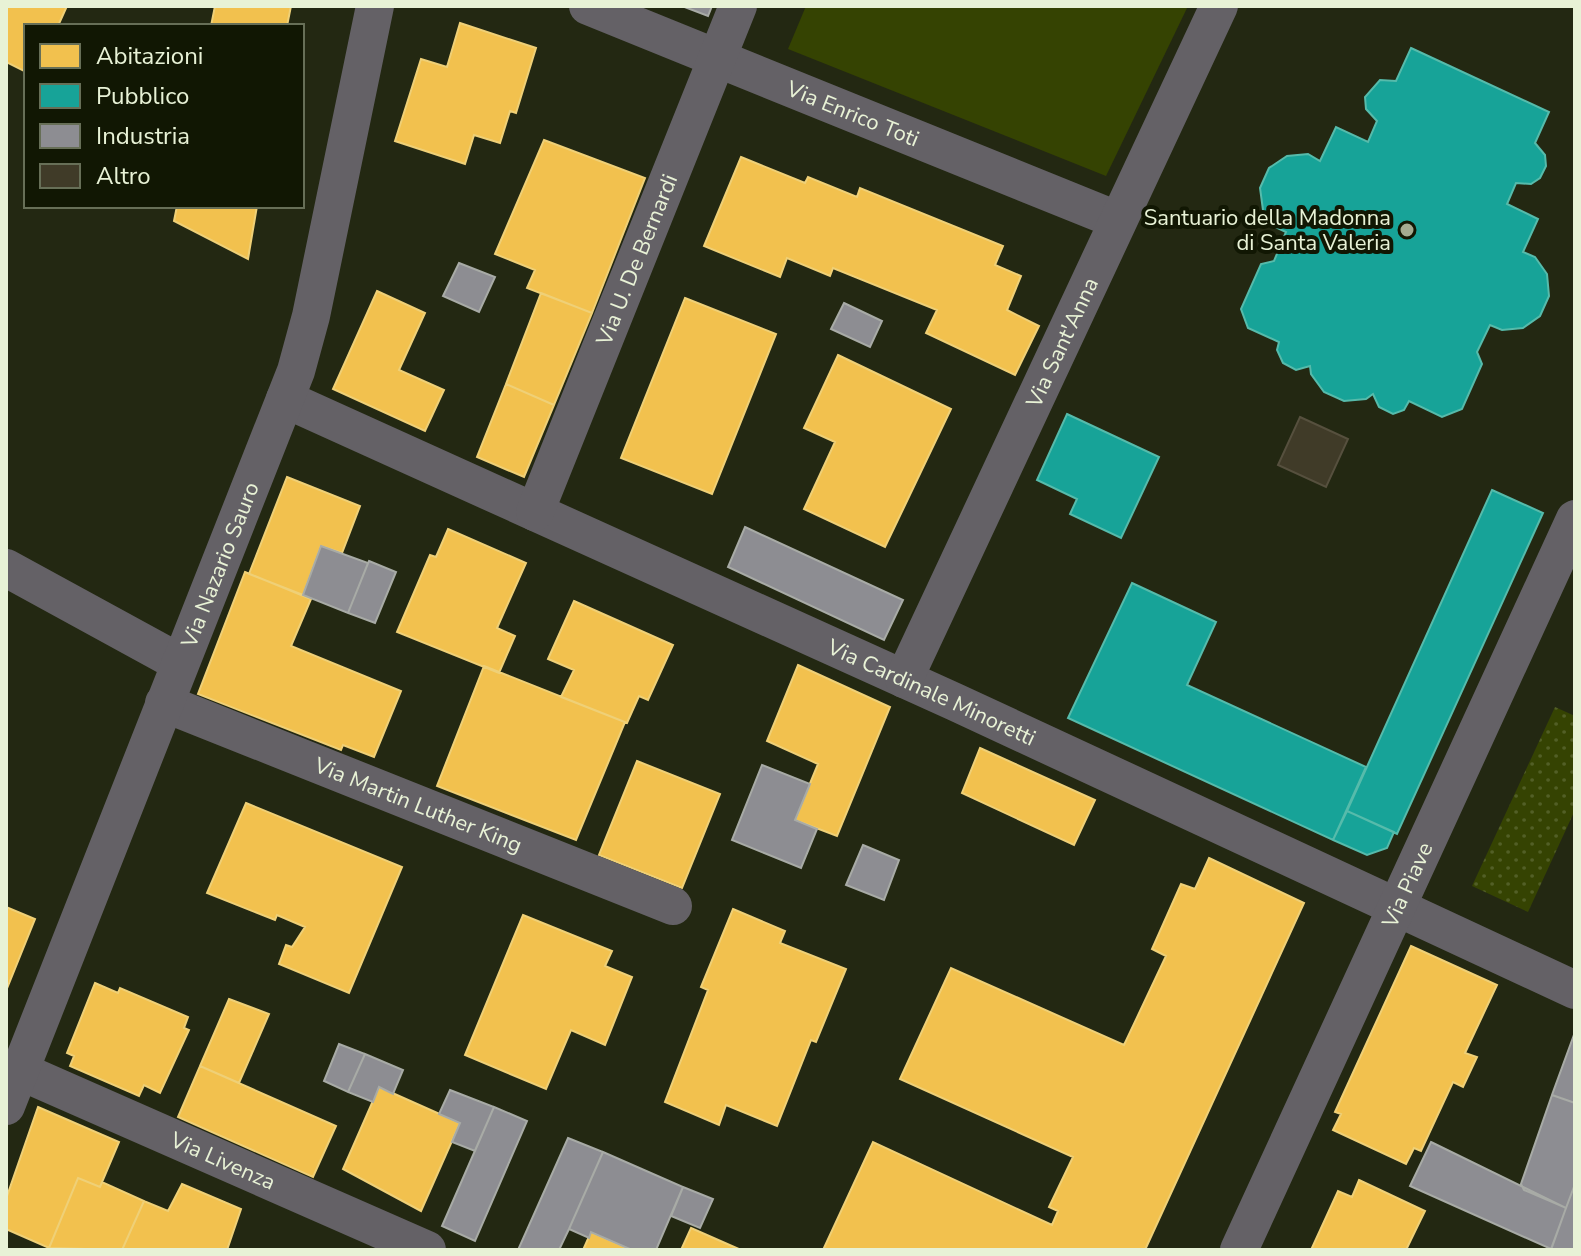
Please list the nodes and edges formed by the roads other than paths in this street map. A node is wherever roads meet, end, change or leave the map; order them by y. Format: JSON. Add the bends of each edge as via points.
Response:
{"nodes":[{"id":1,"x":375,"y":6,"type":"edge"},
{"id":2,"x":588,"y":6,"type":"edge"},
{"id":3,"x":738,"y":6,"type":"edge"},
{"id":4,"x":1219,"y":6,"type":"edge"},
{"id":5,"x":717,"y":59,"type":"junction"},
{"id":6,"x":1117,"y":220,"type":"junction"},
{"id":7,"x":285,"y":399,"type":"junction"},
{"id":8,"x":535,"y":512,"type":"junction"},
{"id":9,"x":1575,"y":519,"type":"edge"},
{"id":10,"x":6,"y":568,"type":"edge"},
{"id":11,"x":180,"y":663,"type":"junction"},
{"id":12,"x":904,"y":679,"type":"junction"},
{"id":13,"x":164,"y":703,"type":"junction"},
{"id":14,"x":673,"y":906,"type":"dead end"},
{"id":15,"x":1397,"y":908,"type":"junction"},
{"id":16,"x":1575,"y":990,"type":"edge"},
{"id":17,"x":20,"y":1071,"type":"junction"},
{"id":18,"x":6,"y":1106,"type":"edge"},
{"id":19,"x":427,"y":1250,"type":"edge"},
{"id":20,"x":1239,"y":1250,"type":"edge"}],
"edges":[{"from":1,"to":7,"type":"street","name":"Via Nazario Sauro","via":[[311,316]]},
{"from":2,"to":5,"type":"street","name":"Via Enrico Toti"},
{"from":3,"to":5,"type":"street","name":"Via U. De Bernardi"},
{"from":4,"to":6,"type":"street","name":"Via Sant'Anna"},
{"from":5,"to":6,"type":"street","name":"Via Enrico Toti"},
{"from":5,"to":8,"type":"street","name":"Via U. De Bernardi"},
{"from":6,"to":12,"type":"street","name":"Via Sant'Anna"},
{"from":7,"to":8,"type":"street","name":"Via Cardinale Minoretti"},
{"from":7,"to":11,"type":"street","name":"Via Nazario Sauro"},
{"from":8,"to":12,"type":"street","name":"Via Cardinale Minoretti"},
{"from":9,"to":15,"type":"street","name":"Via Piave"},
{"from":10,"to":11,"type":"street"},
{"from":11,"to":13,"type":"street","name":"Via Nazario Sauro"},
{"from":12,"to":15,"type":"street","name":"Via Cardinale Minoretti"},
{"from":13,"to":14,"type":"street","name":"Via Martin Luther King"},
{"from":13,"to":17,"type":"street","name":"Via Nazario Sauro"},
{"from":15,"to":16,"type":"street","name":"Via Cardinale Minoretti"},
{"from":15,"to":20,"type":"street","name":"Via Piave"},
{"from":17,"to":18,"type":"street","name":"Via Nazario Sauro"},
{"from":17,"to":19,"type":"street","name":"Via Livenza"}]}
